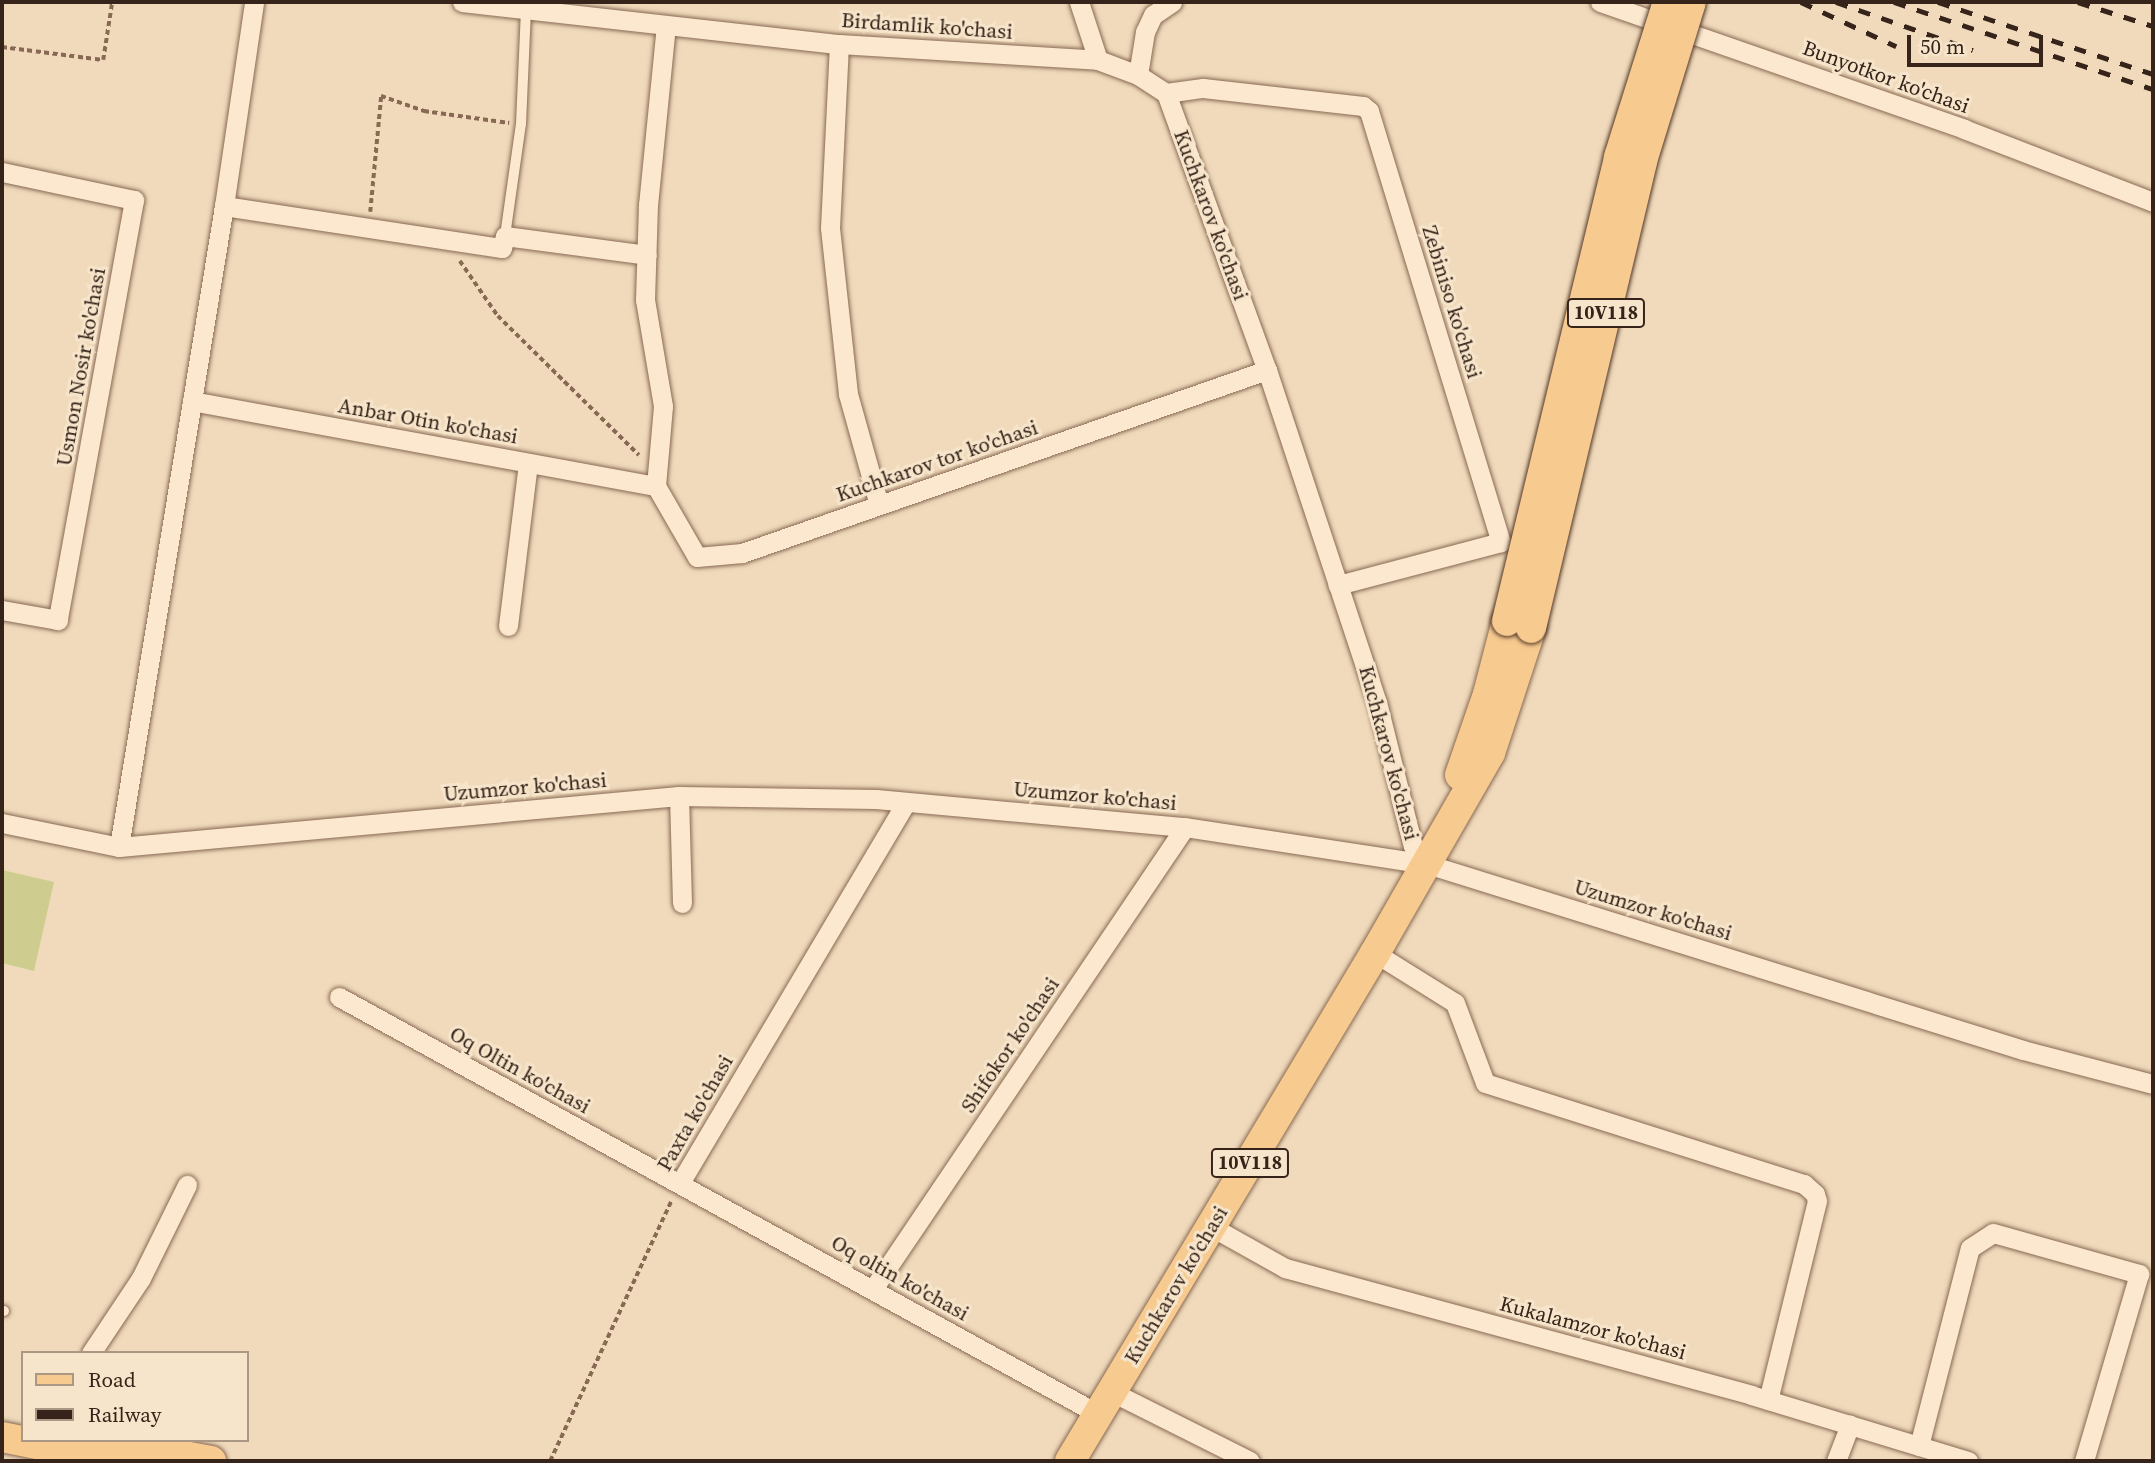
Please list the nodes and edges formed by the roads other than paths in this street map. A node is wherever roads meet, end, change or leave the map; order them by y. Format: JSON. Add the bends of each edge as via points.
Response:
{"nodes":[{"id":1,"x":254,"y":2,"type":"edge"},
{"id":2,"x":462,"y":2,"type":"edge"},
{"id":3,"x":1079,"y":2,"type":"edge"},
{"id":4,"x":1172,"y":2,"type":"edge"},
{"id":5,"x":1600,"y":2,"type":"edge"},
{"id":6,"x":1668,"y":2,"type":"edge"},
{"id":7,"x":1691,"y":2,"type":"edge"},
{"id":8,"x":526,"y":9,"type":"junction"},
{"id":9,"x":666,"y":26,"type":"junction"},
{"id":10,"x":839,"y":44,"type":"junction"},
{"id":11,"x":1098,"y":60,"type":"junction"},
{"id":12,"x":1138,"y":75,"type":"junction"},
{"id":13,"x":1166,"y":93,"type":"junction"},
{"id":14,"x":2,"y":172,"type":"edge"},
{"id":15,"x":2153,"y":202,"type":"edge"},
{"id":16,"x":224,"y":206,"type":"junction"},
{"id":17,"x":505,"y":236,"type":"junction"},
{"id":18,"x":647,"y":255,"type":"junction"},
{"id":19,"x":1267,"y":370,"type":"junction"},
{"id":20,"x":192,"y":401,"type":"junction"},
{"id":21,"x":528,"y":463,"type":"junction"},
{"id":22,"x":656,"y":479,"type":"junction"},
{"id":23,"x":879,"y":505,"type":"junction"},
{"id":24,"x":1338,"y":585,"type":"junction"},
{"id":25,"x":2,"y":610,"type":"edge"},
{"id":26,"x":1519,"y":625,"type":"junction"},
{"id":27,"x":508,"y":626,"type":"dead end"},
{"id":28,"x":679,"y":796,"type":"junction"},
{"id":29,"x":906,"y":802,"type":"junction"},
{"id":30,"x":2,"y":823,"type":"edge"},
{"id":31,"x":1185,"y":827,"type":"junction"},
{"id":32,"x":119,"y":847,"type":"junction"},
{"id":33,"x":1427,"y":864,"type":"junction"},
{"id":34,"x":682,"y":903,"type":"dead end"},
{"id":35,"x":1375,"y":953,"type":"junction"},
{"id":36,"x":339,"y":997,"type":"dead end"},
{"id":37,"x":2153,"y":1084,"type":"edge"},
{"id":38,"x":680,"y":1183,"type":"junction"},
{"id":39,"x":187,"y":1185,"type":"dead end"},
{"id":40,"x":1212,"y":1227,"type":"junction"},
{"id":41,"x":873,"y":1289,"type":"junction"},
{"id":42,"x":92,"y":1351,"type":"edge"},
{"id":43,"x":1768,"y":1400,"type":"junction"},
{"id":44,"x":1105,"y":1403,"type":"junction"},
{"id":45,"x":2,"y":1421,"type":"edge"},
{"id":46,"x":1850,"y":1425,"type":"junction"},
{"id":47,"x":21,"y":1426,"type":"edge"},
{"id":48,"x":2,"y":1437,"type":"edge"},
{"id":49,"x":21,"y":1441,"type":"edge"},
{"id":50,"x":27,"y":1442,"type":"edge"},
{"id":51,"x":109,"y":1442,"type":"edge"},
{"id":52,"x":1919,"y":1446,"type":"junction"},
{"id":53,"x":120,"y":1461,"type":"edge"},
{"id":54,"x":211,"y":1461,"type":"edge"},
{"id":55,"x":1070,"y":1461,"type":"edge"},
{"id":56,"x":1250,"y":1461,"type":"edge"},
{"id":57,"x":1836,"y":1461,"type":"edge"},
{"id":58,"x":1968,"y":1461,"type":"edge"},
{"id":59,"x":2084,"y":1461,"type":"edge"}],
"edges":[{"from":1,"to":16,"type":"street"},
{"from":2,"to":8,"type":"street","name":"Birdamlik ko'chasi"},
{"from":3,"to":11,"type":"street"},
{"from":4,"to":12,"type":"street","via":[[1153,15],[1145,32]]},
{"from":5,"to":15,"type":"street","name":"Bunyotkor ko'chasi","via":[[1964,129]]},
{"from":6,"to":26,"type":"main road","number":"10V118","bridge":true,"via":[[1619,157]]},
{"from":7,"to":26,"type":"main road","number":"10V118","bridge":true,"via":[[1642,161]]},
{"from":8,"to":9,"type":"street","name":"Birdamlik ko'chasi"},
{"from":8,"to":17,"type":"lane","via":[[521,124]]},
{"from":9,"to":10,"type":"street","name":"Birdamlik ko'chasi"},
{"from":9,"to":18,"type":"street"},
{"from":10,"to":11,"type":"street","name":"Birdamlik ko'chasi"},
{"from":10,"to":23,"type":"street","via":[[830,228],[848,394]]},
{"from":11,"to":12,"type":"street"},
{"from":12,"to":13,"type":"street"},
{"from":13,"to":19,"type":"street","name":"Kuchkarov ko'chasi"},
{"from":13,"to":24,"type":"street","name":"Zebiniso ko'chasi","via":[[1203,88],[1363,106],[1369,111],[1501,542]]},
{"from":14,"to":25,"type":"street","name":"Usmon Nosir ko'chasi","via":[[134,200],[58,620]]},
{"from":16,"to":17,"type":"street","via":[[502,248]]},
{"from":16,"to":20,"type":"street"},
{"from":17,"to":18,"type":"street"},
{"from":18,"to":22,"type":"street","via":[[645,300],[663,406]]},
{"from":19,"to":23,"type":"street","name":"Kuchkarov tor ko'chasi"},
{"from":19,"to":24,"type":"street","name":"Kuchkarov ko'chasi"},
{"from":20,"to":21,"type":"street","name":"Anbar Otin ko'chasi"},
{"from":20,"to":32,"type":"street"},
{"from":21,"to":22,"type":"street","name":"Anbar Otin ko'chasi"},
{"from":21,"to":27,"type":"street"},
{"from":22,"to":23,"type":"street","name":"Kuchkarov tor ko'chasi","via":[[697,557],[742,553]]},
{"from":24,"to":33,"type":"street","name":"Kuchkarov ko'chasi","via":[[1377,702],[1413,846]]},
{"from":26,"to":33,"type":"main road","number":"10V118"},
{"from":28,"to":29,"type":"street","name":"Uzumzor ko'chasi"},
{"from":28,"to":32,"type":"street","name":"Uzumzor ko'chasi"},
{"from":28,"to":34,"type":"street"},
{"from":29,"to":31,"type":"street","name":"Uzumzor ko'chasi"},
{"from":29,"to":38,"type":"street","name":"Paxta ko'chasi"},
{"from":30,"to":32,"type":"street","name":"Uzumzor ko'chasi"},
{"from":31,"to":33,"type":"street","name":"Uzumzor ko'chasi"},
{"from":31,"to":41,"type":"street","name":"Shifokor ko'chasi"},
{"from":33,"to":35,"type":"main road","name":"Kuchkarov ko'chasi","number":"10V118"},
{"from":33,"to":37,"type":"street","name":"Uzumzor ko'chasi","via":[[2023,1050]]},
{"from":35,"to":40,"type":"main road","name":"Kuchkarov ko'chasi","number":"10V118"},
{"from":35,"to":43,"type":"street","via":[[1455,1003],[1485,1083],[1804,1184],[1815,1194],[1818,1201]]},
{"from":36,"to":38,"type":"street","name":"Oq Oltin ko'chasi"},
{"from":38,"to":41,"type":"street","name":"Oq oltin ko'chasi"},
{"from":39,"to":42,"type":"street","via":[[141,1278]]},
{"from":40,"to":43,"type":"street","name":"Kukalamzor ko'chasi","via":[[1285,1268]]},
{"from":40,"to":44,"type":"main road","name":"Kuchkarov ko'chasi","number":"10V118"},
{"from":41,"to":44,"type":"street","name":"Oq oltin ko'chasi"},
{"from":43,"to":46,"type":"street","name":"Kukalamzor ko'chasi"},
{"from":44,"to":55,"type":"main road","name":"Kuchkarov ko'chasi","number":"10V118"},
{"from":44,"to":56,"type":"street"},
{"from":45,"to":47,"type":"main road"},
{"from":46,"to":52,"type":"street","name":"Kukalamzor ko'chasi"},
{"from":46,"to":57,"type":"street"},
{"from":48,"to":49,"type":"main road"},
{"from":50,"to":53,"type":"main road"},
{"from":51,"to":54,"type":"main road"},
{"from":52,"to":58,"type":"street","name":"Kukalamzor ko'chasi"},
{"from":52,"to":59,"type":"street","via":[[1970,1248],[1993,1233],[2139,1274]]}]}
